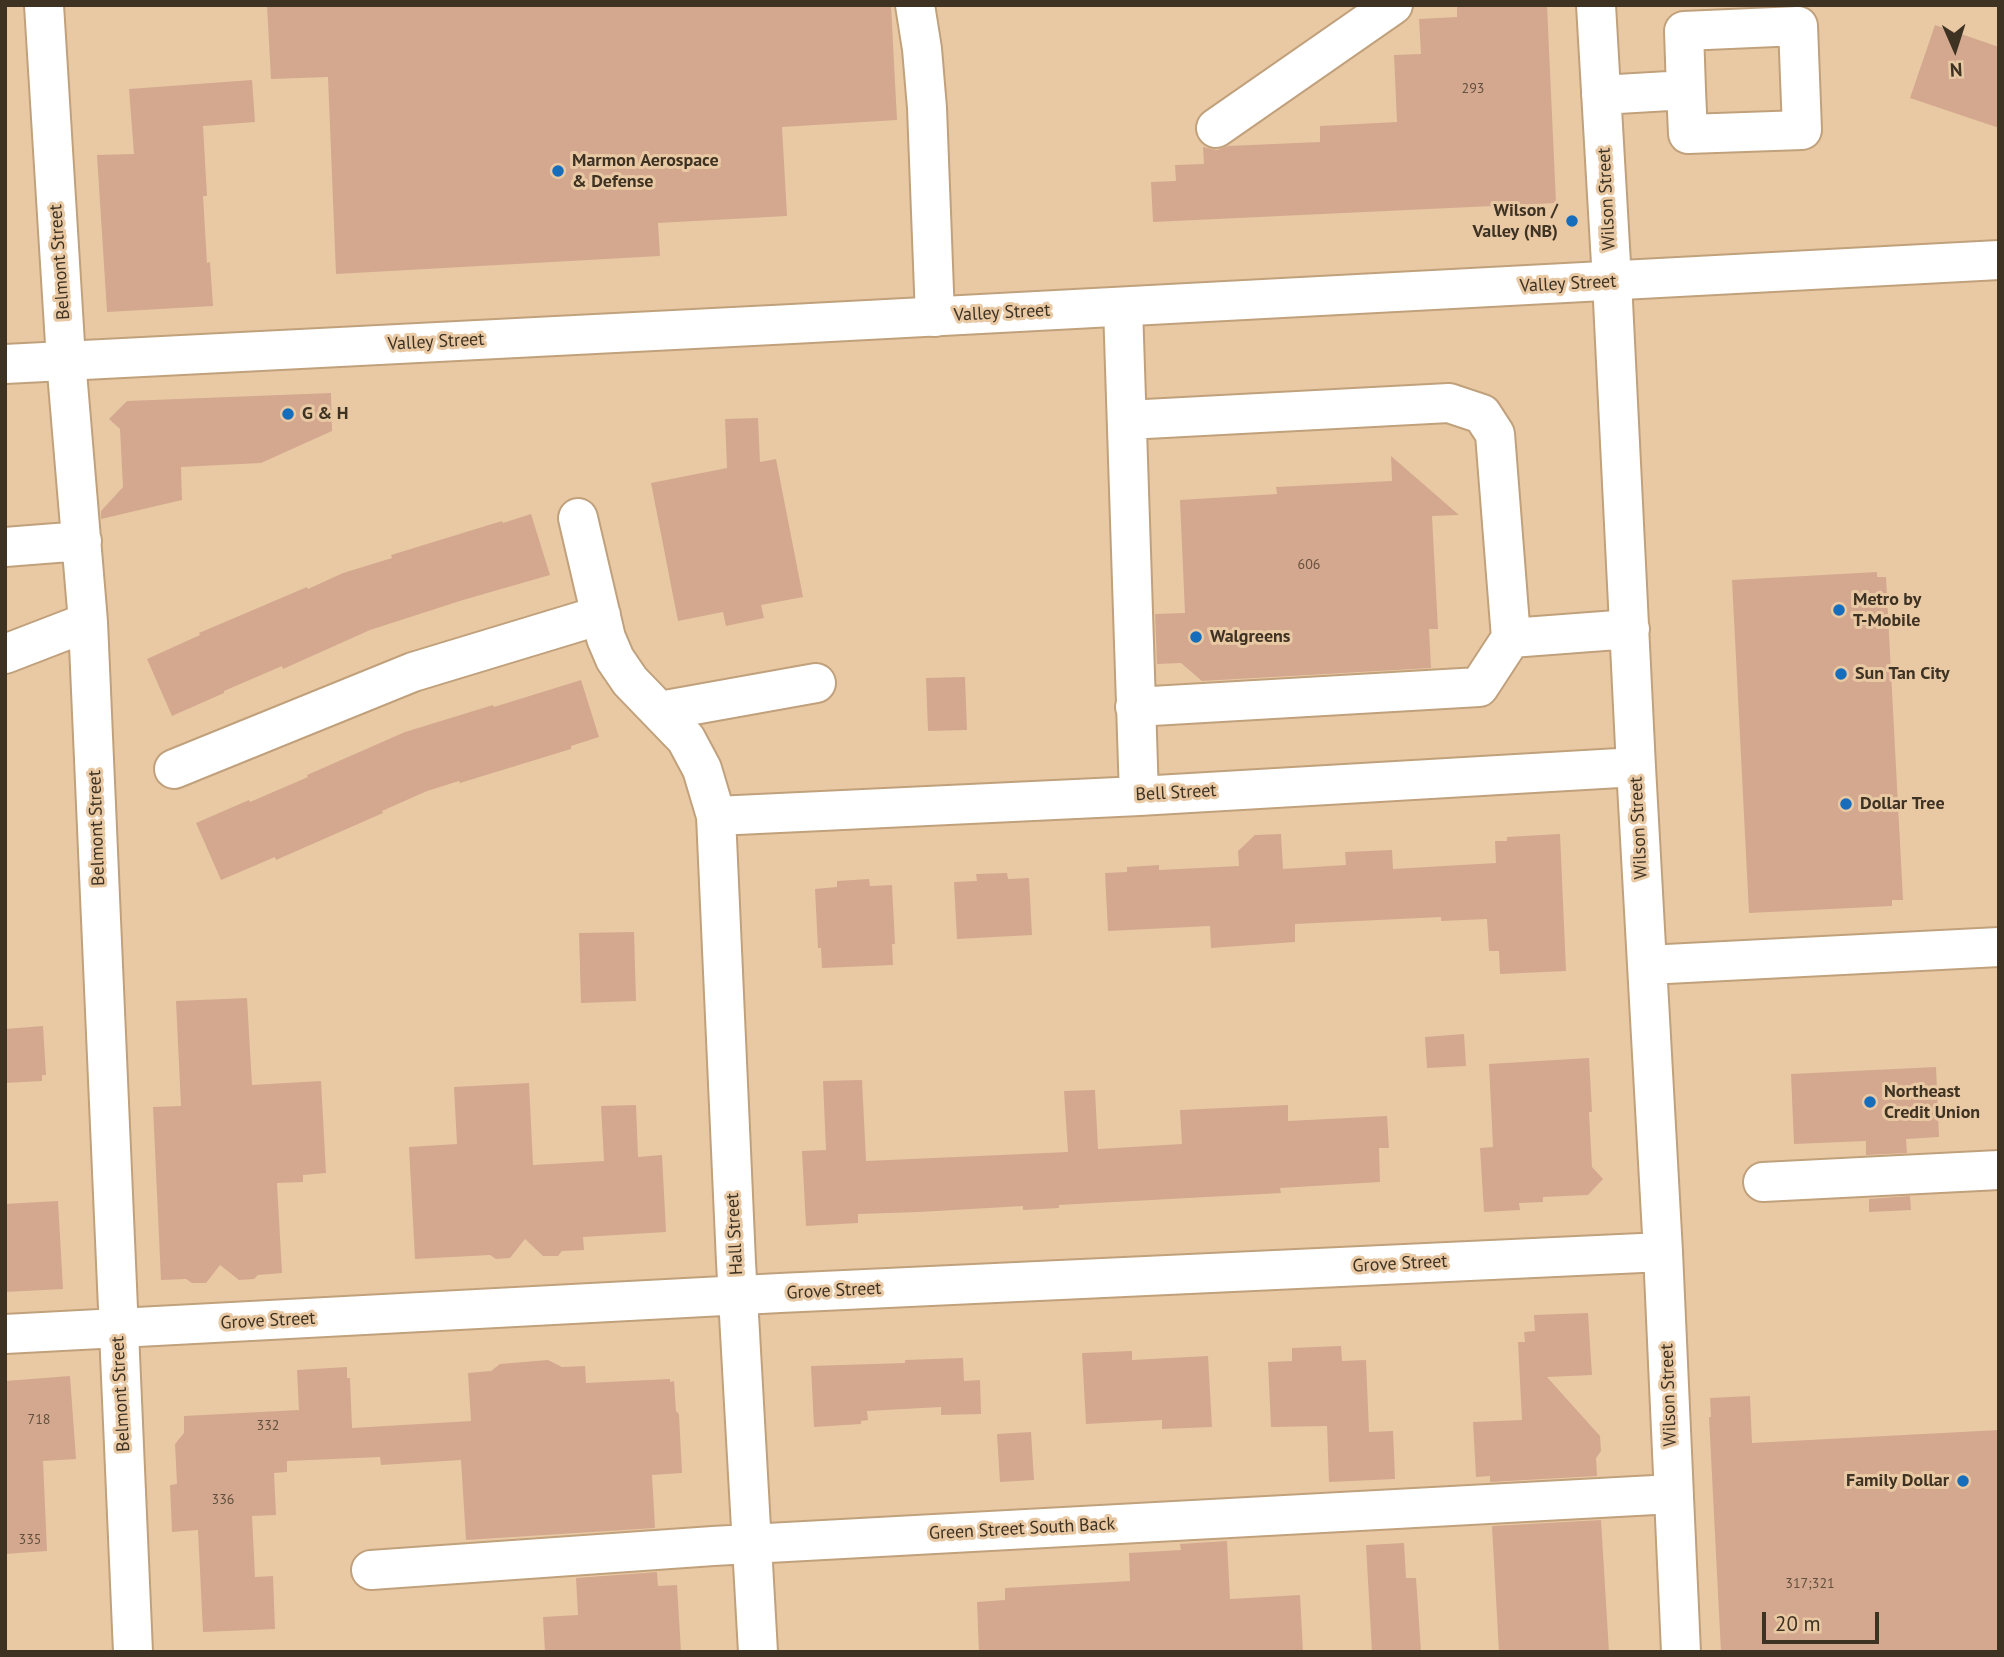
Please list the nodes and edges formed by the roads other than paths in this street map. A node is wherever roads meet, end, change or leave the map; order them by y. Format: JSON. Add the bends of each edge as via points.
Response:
{"nodes":[{"id":1,"x":44,"y":5,"type":"edge"},
{"id":2,"x":915,"y":5,"type":"edge"},
{"id":3,"x":1393,"y":5,"type":"edge"},
{"id":4,"x":1595,"y":5,"type":"edge"},
{"id":5,"x":1686,"y":90,"type":"dead end"},
{"id":6,"x":1601,"y":95,"type":"junction"},
{"id":7,"x":1216,"y":128,"type":"dead end"},
{"id":8,"x":1999,"y":260,"type":"edge"},
{"id":9,"x":1612,"y":281,"type":"junction"},
{"id":10,"x":1123,"y":307,"type":"junction"},
{"id":11,"x":935,"y":317,"type":"junction"},
{"id":12,"x":66,"y":360,"type":"junction"},
{"id":13,"x":5,"y":364,"type":"edge"},
{"id":14,"x":1126,"y":420,"type":"junction"},
{"id":15,"x":578,"y":518,"type":"dead end"},
{"id":16,"x":82,"y":541,"type":"junction"},
{"id":17,"x":5,"y":547,"type":"edge"},
{"id":18,"x":601,"y":615,"type":"junction"},
{"id":19,"x":88,"y":622,"type":"junction"},
{"id":20,"x":1630,"y":629,"type":"junction"},
{"id":21,"x":1511,"y":638,"type":"junction"},
{"id":22,"x":5,"y":653,"type":"edge"},
{"id":23,"x":816,"y":683,"type":"dead end"},
{"id":24,"x":1135,"y":706,"type":"junction"},
{"id":25,"x":660,"y":711,"type":"junction"},
{"id":26,"x":1636,"y":767,"type":"junction"},
{"id":27,"x":174,"y":769,"type":"dead end"},
{"id":28,"x":1139,"y":796,"type":"junction"},
{"id":29,"x":716,"y":816,"type":"junction"},
{"id":30,"x":1999,"y":947,"type":"edge"},
{"id":31,"x":1647,"y":965,"type":"junction"},
{"id":32,"x":1999,"y":1170,"type":"edge"},
{"id":33,"x":1763,"y":1182,"type":"dead end"},
{"id":34,"x":1663,"y":1252,"type":"junction"},
{"id":35,"x":737,"y":1295,"type":"junction"},
{"id":36,"x":118,"y":1329,"type":"junction"},
{"id":37,"x":5,"y":1334,"type":"edge"},
{"id":38,"x":1673,"y":1494,"type":"junction"},
{"id":39,"x":752,"y":1544,"type":"junction"},
{"id":40,"x":372,"y":1570,"type":"dead end"},
{"id":41,"x":133,"y":1652,"type":"edge"},
{"id":42,"x":758,"y":1652,"type":"edge"},
{"id":43,"x":1681,"y":1652,"type":"edge"}],
"edges":[{"from":1,"to":12,"type":"street","name":"Belmont Street"},
{"from":2,"to":11,"type":"street","via":[[927,108]]},
{"from":3,"to":7,"type":"street"},
{"from":4,"to":6,"type":"street","name":"Wilson Street"},
{"from":5,"to":6,"type":"street"},
{"from":6,"to":9,"type":"street","name":"Wilson Street"},
{"from":8,"to":9,"type":"street","name":"Valley Street"},
{"from":9,"to":10,"type":"street","name":"Valley Street"},
{"from":9,"to":20,"type":"street","name":"Wilson Street"},
{"from":10,"to":11,"type":"street","name":"Valley Street"},
{"from":10,"to":14,"type":"street"},
{"from":11,"to":12,"type":"street","name":"Valley Street"},
{"from":12,"to":13,"type":"street","name":"Valley Street"},
{"from":12,"to":16,"type":"street","name":"Belmont Street"},
{"from":14,"to":21,"type":"street","via":[[1449,403],[1482,414],[1495,435]]},
{"from":14,"to":24,"type":"street"},
{"from":15,"to":18,"type":"street","name":"Hall Street"},
{"from":16,"to":17,"type":"street"},
{"from":16,"to":19,"type":"street","name":"Belmont Street"},
{"from":18,"to":25,"type":"street","name":"Hall Street","via":[[615,659]]},
{"from":18,"to":27,"type":"street","via":[[401,676]]},
{"from":19,"to":22,"type":"street"},
{"from":19,"to":36,"type":"street","name":"Belmont Street"},
{"from":20,"to":21,"type":"street"},
{"from":20,"to":26,"type":"street","name":"Wilson Street"},
{"from":21,"to":24,"type":"street","via":[[1479,687]]},
{"from":23,"to":25,"type":"street"},
{"from":24,"to":28,"type":"street"},
{"from":25,"to":29,"type":"street","name":"Hall Street","via":[[686,739],[702,769]]},
{"from":26,"to":28,"type":"street","name":"Bell Street"},
{"from":26,"to":31,"type":"street","name":"Wilson Street"},
{"from":28,"to":29,"type":"street","name":"Bell Street"},
{"from":29,"to":35,"type":"street","name":"Hall Street"},
{"from":30,"to":31,"type":"street"},
{"from":31,"to":34,"type":"street","name":"Wilson Street"},
{"from":32,"to":33,"type":"street"},
{"from":34,"to":35,"type":"street","name":"Grove Street"},
{"from":34,"to":38,"type":"street","name":"Wilson Street"},
{"from":35,"to":36,"type":"street","name":"Grove Street"},
{"from":35,"to":39,"type":"street","name":"Hall Street"},
{"from":36,"to":37,"type":"street","name":"Grove Street"},
{"from":36,"to":41,"type":"street","name":"Belmont Street"},
{"from":38,"to":39,"type":"street","name":"Green Street South Back"},
{"from":38,"to":43,"type":"street","name":"Wilson Street"},
{"from":39,"to":40,"type":"street","name":"Green Street South Back"},
{"from":39,"to":42,"type":"street","name":"Hall Street"}]}
